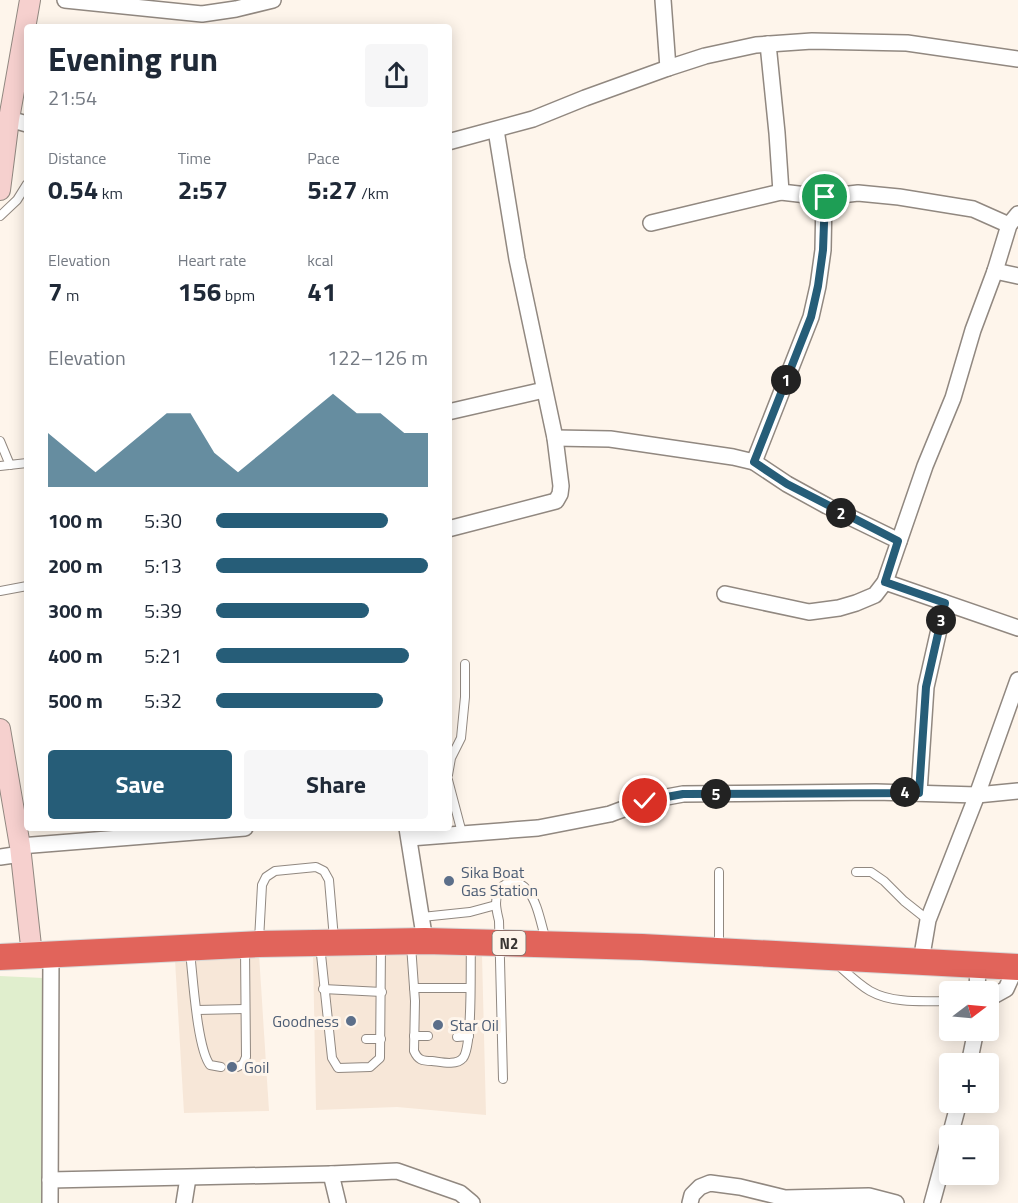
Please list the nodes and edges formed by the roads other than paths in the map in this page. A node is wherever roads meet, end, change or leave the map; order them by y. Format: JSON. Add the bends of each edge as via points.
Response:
{"nodes":[{"id":1,"x":30,"y":0,"type":"edge"},
{"id":2,"x":65,"y":0,"type":"edge"},
{"id":3,"x":273,"y":0,"type":"edge"},
{"id":4,"x":663,"y":0,"type":"edge"},
{"id":5,"x":26,"y":24,"type":"edge"},
{"id":6,"x":24,"y":39,"type":"edge"},
{"id":7,"x":768,"y":44,"type":"junction"},
{"id":8,"x":1018,"y":59,"type":"edge"},
{"id":9,"x":668,"y":68,"type":"junction"},
{"id":10,"x":11,"y":125,"type":"edge"},
{"id":11,"x":496,"y":130,"type":"junction"},
{"id":12,"x":452,"y":141,"type":"edge"},
{"id":13,"x":24,"y":188,"type":"edge"},
{"id":14,"x":0,"y":190,"type":"edge"},
{"id":15,"x":781,"y":192,"type":"junction"},
{"id":16,"x":825,"y":197,"type":"junction"},
{"id":17,"x":0,"y":216,"type":"edge"},
{"id":18,"x":1014,"y":220,"type":"edge"},
{"id":19,"x":651,"y":223,"type":"dead end"},
{"id":20,"x":995,"y":272,"type":"junction"},
{"id":21,"x":1018,"y":276,"type":"edge"},
{"id":22,"x":544,"y":390,"type":"junction"},
{"id":23,"x":452,"y":411,"type":"edge"},
{"id":24,"x":555,"y":438,"type":"junction"},
{"id":25,"x":0,"y":441,"type":"edge"},
{"id":26,"x":754,"y":462,"type":"junction"},
{"id":27,"x":24,"y":463,"type":"edge"},
{"id":28,"x":10,"y":465,"type":"junction"},
{"id":29,"x":0,"y":466,"type":"edge"},
{"id":30,"x":452,"y":529,"type":"edge"},
{"id":31,"x":898,"y":541,"type":"junction"},
{"id":32,"x":885,"y":582,"type":"junction"},
{"id":33,"x":24,"y":587,"type":"edge"},
{"id":34,"x":0,"y":591,"type":"edge"},
{"id":35,"x":725,"y":594,"type":"dead end"},
{"id":36,"x":945,"y":603,"type":"junction"},
{"id":37,"x":1018,"y":628,"type":"edge"},
{"id":38,"x":465,"y":664,"type":"dead end"},
{"id":39,"x":1018,"y":680,"type":"edge"},
{"id":40,"x":0,"y":729,"type":"edge"},
{"id":41,"x":452,"y":756,"type":"edge"},
{"id":42,"x":1018,"y":791,"type":"edge"},
{"id":43,"x":452,"y":793,"type":"edge"},
{"id":44,"x":919,"y":793,"type":"junction"},
{"id":45,"x":977,"y":795,"type":"junction"},
{"id":46,"x":214,"y":831,"type":"edge"},
{"id":47,"x":462,"y":832,"type":"junction"},
{"id":48,"x":408,"y":833,"type":"edge"},
{"id":49,"x":20,"y":850,"type":"junction"},
{"id":50,"x":0,"y":857,"type":"edge"},
{"id":51,"x":719,"y":872,"type":"dead end"},
{"id":52,"x":856,"y":872,"type":"dead end"},
{"id":53,"x":496,"y":905,"type":"junction"},
{"id":54,"x":928,"y":920,"type":"junction"},
{"id":55,"x":419,"y":933,"type":"junction"},
{"id":56,"x":381,"y":942,"type":"junction"},
{"id":57,"x":471,"y":943,"type":"junction"},
{"id":58,"x":499,"y":943,"type":"junction"},
{"id":59,"x":327,"y":944,"type":"junction"},
{"id":60,"x":547,"y":944,"type":"junction"},
{"id":61,"x":252,"y":945,"type":"junction"},
{"id":62,"x":189,"y":948,"type":"junction"},
{"id":63,"x":720,"y":950,"type":"junction"},
{"id":64,"x":42,"y":955,"type":"junction"},
{"id":65,"x":826,"y":956,"type":"junction"},
{"id":66,"x":0,"y":957,"type":"edge"},
{"id":67,"x":921,"y":961,"type":"junction"},
{"id":68,"x":978,"y":965,"type":"junction"},
{"id":69,"x":1017,"y":967,"type":"edge"},
{"id":70,"x":977,"y":981,"type":"edge"},
{"id":71,"x":414,"y":988,"type":"junction"},
{"id":72,"x":470,"y":988,"type":"junction"},
{"id":73,"x":323,"y":989,"type":"junction"},
{"id":74,"x":382,"y":992,"type":"junction"},
{"id":75,"x":999,"y":994,"type":"edge"},
{"id":76,"x":939,"y":1001,"type":"edge"},
{"id":77,"x":197,"y":1010,"type":"junction"},
{"id":78,"x":245,"y":1010,"type":"junction"},
{"id":79,"x":414,"y":1036,"type":"junction"},
{"id":80,"x":429,"y":1036,"type":"dead end"},
{"id":81,"x":468,"y":1036,"type":"junction"},
{"id":82,"x":457,"y":1037,"type":"dead end"},
{"id":83,"x":366,"y":1039,"type":"dead end"},
{"id":84,"x":381,"y":1039,"type":"junction"},
{"id":85,"x":330,"y":1041,"type":"junction"},
{"id":86,"x":340,"y":1041,"type":"dead end"},
{"id":87,"x":222,"y":1067,"type":"dead end"},
{"id":88,"x":237,"y":1068,"type":"dead end"},
{"id":89,"x":503,"y":1079,"type":"dead end"},
{"id":90,"x":331,"y":1174,"type":"junction"},
{"id":91,"x":939,"y":1177,"type":"edge"},
{"id":92,"x":188,"y":1178,"type":"junction"},
{"id":93,"x":50,"y":1180,"type":"junction"},
{"id":94,"x":50,"y":1203,"type":"edge"},
{"id":95,"x":184,"y":1203,"type":"edge"},
{"id":96,"x":338,"y":1203,"type":"edge"},
{"id":97,"x":472,"y":1203,"type":"edge"},
{"id":98,"x":690,"y":1203,"type":"edge"},
{"id":99,"x":896,"y":1203,"type":"edge"},
{"id":100,"x":932,"y":1203,"type":"edge"}],
"edges":[{"from":1,"to":5,"type":"street"},
{"from":2,"to":3,"type":"street","via":[[202,14]]},
{"from":4,"to":9,"type":"street"},
{"from":6,"to":10,"type":"street"},
{"from":7,"to":8,"type":"street","via":[[908,43]]},
{"from":7,"to":9,"type":"street"},
{"from":7,"to":15,"type":"street"},
{"from":9,"to":11,"type":"street"},
{"from":10,"to":14,"type":"street"},
{"from":11,"to":12,"type":"street"},
{"from":11,"to":22,"type":"street"},
{"from":13,"to":17,"type":"lane"},
{"from":15,"to":16,"type":"street"},
{"from":15,"to":19,"type":"street"},
{"from":16,"to":18,"type":"street","via":[[858,193],[920,200]]},
{"from":16,"to":26,"type":"street","via":[[823,250],[811,317]]},
{"from":18,"to":20,"type":"street"},
{"from":20,"to":21,"type":"street"},
{"from":20,"to":31,"type":"street","via":[[953,398]]},
{"from":22,"to":23,"type":"street"},
{"from":22,"to":24,"type":"street"},
{"from":24,"to":26,"type":"street","via":[[610,439]]},
{"from":24,"to":30,"type":"street","via":[[561,486],[556,501]]},
{"from":25,"to":28,"type":"lane"},
{"from":26,"to":31,"type":"street","via":[[797,490]]},
{"from":27,"to":28,"type":"lane"},
{"from":28,"to":29,"type":"lane"},
{"from":31,"to":32,"type":"street"},
{"from":32,"to":35,"type":"street","via":[[875,595],[856,603],[809,612]]},
{"from":32,"to":36,"type":"street"},
{"from":33,"to":34,"type":"lane"},
{"from":36,"to":37,"type":"street"},
{"from":36,"to":44,"type":"street","via":[[926,687]]},
{"from":38,"to":41,"type":"lane","via":[[461,738]]},
{"from":39,"to":45,"type":"street"},
{"from":40,"to":49,"type":"street"},
{"from":42,"to":45,"type":"street"},
{"from":43,"to":47,"type":"lane"},
{"from":44,"to":45,"type":"street"},
{"from":44,"to":47,"type":"street","via":[[683,794],[538,828]]},
{"from":45,"to":54,"type":"street"},
{"from":46,"to":49,"type":"street"},
{"from":47,"to":48,"type":"street"},
{"from":48,"to":55,"type":"street"},
{"from":49,"to":50,"type":"street"},
{"from":49,"to":64,"type":"street"},
{"from":51,"to":63,"type":"lane"},
{"from":52,"to":54,"type":"lane","via":[[871,872]]},
{"from":53,"to":55,"type":"lane"},
{"from":53,"to":58,"type":"lane"},
{"from":53,"to":60,"type":"lane","via":[[504,885],[520,884],[529,891]]},
{"from":54,"to":67,"type":"street"},
{"from":55,"to":56,"type":"highway","number":"N2"},
{"from":55,"to":57,"type":"highway","number":"N2"},
{"from":55,"to":71,"type":"lane"},
{"from":56,"to":59,"type":"highway","number":"N2"},
{"from":56,"to":74,"type":"lane"},
{"from":57,"to":58,"type":"highway","number":"N2"},
{"from":57,"to":72,"type":"lane"},
{"from":58,"to":60,"type":"highway","number":"N2"},
{"from":58,"to":89,"type":"lane"},
{"from":59,"to":61,"type":"highway","number":"N2"},
{"from":59,"to":61,"type":"lane","via":[[329,880],[316,867],[275,871],[266,876]]},
{"from":59,"to":73,"type":"lane"},
{"from":60,"to":63,"type":"highway","number":"N2"},
{"from":61,"to":62,"type":"highway","number":"N2"},
{"from":61,"to":78,"type":"lane"},
{"from":62,"to":64,"type":"highway","number":"N2"},
{"from":62,"to":77,"type":"lane"},
{"from":63,"to":65,"type":"highway","number":"N2"},
{"from":64,"to":66,"type":"highway","number":"N2"},
{"from":64,"to":93,"type":"street"},
{"from":65,"to":67,"type":"highway","number":"N2"},
{"from":65,"to":76,"type":"lane","via":[[882,996]]},
{"from":67,"to":68,"type":"highway","number":"N2"},
{"from":68,"to":69,"type":"highway","number":"N2"},
{"from":68,"to":70,"type":"street"},
{"from":69,"to":75,"type":"street"},
{"from":71,"to":72,"type":"lane"},
{"from":71,"to":79,"type":"lane"},
{"from":72,"to":81,"type":"lane"},
{"from":73,"to":74,"type":"lane"},
{"from":73,"to":85,"type":"lane"},
{"from":74,"to":84,"type":"lane"},
{"from":77,"to":78,"type":"lane"},
{"from":77,"to":87,"type":"lane","via":[[206,1060]]},
{"from":78,"to":88,"type":"lane","via":[[246,1057]]},
{"from":79,"to":80,"type":"lane"},
{"from":79,"to":81,"type":"lane","via":[[414,1051],[421,1061],[456,1062],[466,1052]]},
{"from":81,"to":82,"type":"lane"},
{"from":83,"to":84,"type":"lane"},
{"from":84,"to":85,"type":"lane","via":[[380,1058],[370,1067],[338,1068]]},
{"from":85,"to":86,"type":"lane"},
{"from":90,"to":92,"type":"street"},
{"from":90,"to":96,"type":"street"},
{"from":90,"to":97,"type":"street","via":[[397,1171],[460,1193]]},
{"from":91,"to":100,"type":"street"},
{"from":92,"to":93,"type":"street"},
{"from":92,"to":95,"type":"street"},
{"from":93,"to":94,"type":"street"},
{"from":98,"to":99,"type":"street","via":[[700,1187],[710,1183],[785,1198],[869,1196]]}]}
